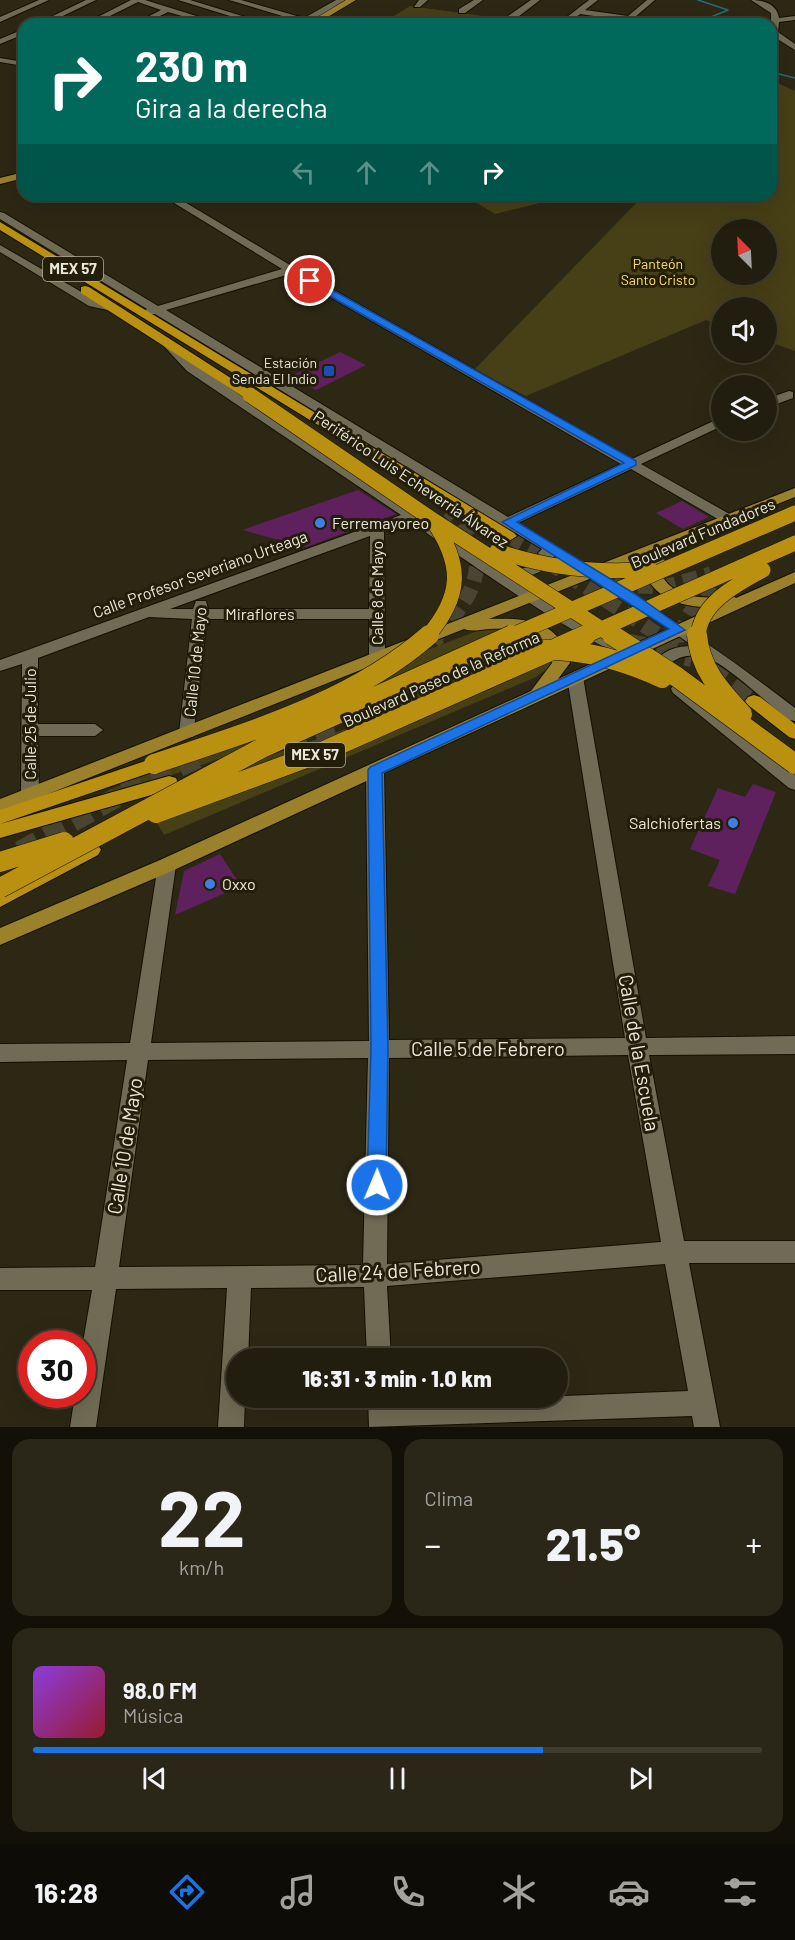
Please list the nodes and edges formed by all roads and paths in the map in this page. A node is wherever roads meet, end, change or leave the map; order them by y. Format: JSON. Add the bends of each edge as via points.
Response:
{"nodes":[{"id":1,"x":45,"y":0,"type":"edge"},
{"id":2,"x":93,"y":0,"type":"edge"},
{"id":3,"x":137,"y":0,"type":"edge"},
{"id":4,"x":182,"y":0,"type":"edge"},
{"id":5,"x":233,"y":0,"type":"edge"},
{"id":6,"x":341,"y":0,"type":"edge"},
{"id":7,"x":352,"y":0,"type":"edge"},
{"id":8,"x":363,"y":0,"type":"edge"},
{"id":9,"x":479,"y":0,"type":"edge"},
{"id":10,"x":536,"y":0,"type":"edge"},
{"id":11,"x":594,"y":0,"type":"edge"},
{"id":12,"x":651,"y":0,"type":"edge"},
{"id":13,"x":755,"y":0,"type":"edge"},
{"id":14,"x":275,"y":5,"type":"dead end"},
{"id":15,"x":168,"y":9,"type":"junction"},
{"id":16,"x":266,"y":10,"type":"junction"},
{"id":17,"x":462,"y":11,"type":"dead end"},
{"id":18,"x":579,"y":12,"type":"junction"},
{"id":19,"x":53,"y":18,"type":"edge"},
{"id":20,"x":100,"y":18,"type":"edge"},
{"id":21,"x":150,"y":18,"type":"edge"},
{"id":22,"x":197,"y":18,"type":"edge"},
{"id":23,"x":244,"y":18,"type":"edge"},
{"id":24,"x":294,"y":18,"type":"edge"},
{"id":25,"x":318,"y":18,"type":"edge"},
{"id":26,"x":320,"y":18,"type":"edge"},
{"id":27,"x":322,"y":18,"type":"edge"},
{"id":28,"x":511,"y":18,"type":"dead end"},
{"id":29,"x":570,"y":18,"type":"edge"},
{"id":30,"x":611,"y":18,"type":"edge"},
{"id":31,"x":630,"y":18,"type":"edge"},
{"id":32,"x":794,"y":19,"type":"edge"},
{"id":33,"x":0,"y":20,"type":"edge"},
{"id":34,"x":778,"y":20,"type":"junction"},
{"id":35,"x":777,"y":23,"type":"edge"},
{"id":36,"x":18,"y":34,"type":"edge"},
{"id":37,"x":777,"y":35,"type":"edge"},
{"id":38,"x":0,"y":42,"type":"edge"},
{"id":39,"x":795,"y":48,"type":"edge"},
{"id":40,"x":18,"y":169,"type":"edge"},
{"id":41,"x":0,"y":171,"type":"edge"},
{"id":42,"x":18,"y":171,"type":"edge"},
{"id":43,"x":0,"y":181,"type":"edge"},
{"id":44,"x":176,"y":201,"type":"edge"},
{"id":45,"x":0,"y":215,"type":"edge"},
{"id":46,"x":0,"y":225,"type":"edge"},
{"id":47,"x":0,"y":236,"type":"edge"},
{"id":48,"x":0,"y":248,"type":"edge"},
{"id":49,"x":291,"y":270,"type":"junction"},
{"id":50,"x":112,"y":308,"type":"junction"},
{"id":51,"x":151,"y":311,"type":"junction"},
{"id":52,"x":163,"y":339,"type":"junction"},
{"id":53,"x":789,"y":395,"type":"dead end"},
{"id":54,"x":777,"y":400,"type":"edge"},
{"id":55,"x":711,"y":426,"type":"edge"},
{"id":56,"x":359,"y":445,"type":"junction"},
{"id":57,"x":633,"y":463,"type":"junction"},
{"id":58,"x":795,"y":492,"type":"edge"},
{"id":59,"x":449,"y":510,"type":"tunnel mouth"},
{"id":60,"x":795,"y":513,"type":"edge"},
{"id":61,"x":412,"y":516,"type":"junction"},
{"id":62,"x":430,"y":518,"type":"junction"},
{"id":63,"x":795,"y":518,"type":"edge"},
{"id":64,"x":728,"y":519,"type":"junction"},
{"id":65,"x":377,"y":529,"type":"junction"},
{"id":66,"x":509,"y":532,"type":"junction"},
{"id":67,"x":695,"y":532,"type":"junction"},
{"id":68,"x":464,"y":539,"type":"junction"},
{"id":69,"x":542,"y":542,"type":"junction"},
{"id":70,"x":795,"y":543,"type":"edge"},
{"id":71,"x":795,"y":555,"type":"edge"},
{"id":72,"x":487,"y":570,"type":"junction"},
{"id":73,"x":591,"y":574,"type":"junction"},
{"id":74,"x":795,"y":577,"type":"edge"},
{"id":75,"x":202,"y":591,"type":"junction"},
{"id":76,"x":759,"y":593,"type":"junction"},
{"id":77,"x":532,"y":597,"type":"junction"},
{"id":78,"x":593,"y":600,"type":"joint"},
{"id":79,"x":144,"y":614,"type":"junction"},
{"id":80,"x":200,"y":614,"type":"junction"},
{"id":81,"x":375,"y":614,"type":"junction"},
{"id":82,"x":678,"y":630,"type":"junction"},
{"id":83,"x":440,"y":631,"type":"junction"},
{"id":84,"x":30,"y":654,"type":"junction"},
{"id":85,"x":629,"y":654,"type":"junction"},
{"id":86,"x":715,"y":654,"type":"junction"},
{"id":87,"x":377,"y":657,"type":"junction"},
{"id":88,"x":0,"y":666,"type":"edge"},
{"id":89,"x":575,"y":677,"type":"junction"},
{"id":90,"x":667,"y":679,"type":"junction"},
{"id":91,"x":537,"y":695,"type":"junction"},
{"id":92,"x":754,"y":701,"type":"tunnel mouth"},
{"id":93,"x":795,"y":716,"type":"edge"},
{"id":94,"x":32,"y":730,"type":"junction"},
{"id":95,"x":95,"y":730,"type":"dead end"},
{"id":96,"x":187,"y":733,"type":"junction"},
{"id":97,"x":795,"y":733,"type":"edge"},
{"id":98,"x":764,"y":742,"type":"junction"},
{"id":99,"x":793,"y":763,"type":"edge"},
{"id":100,"x":375,"y":770,"type":"junction"},
{"id":101,"x":169,"y":783,"type":"dead end"},
{"id":102,"x":795,"y":784,"type":"edge"},
{"id":103,"x":30,"y":794,"type":"junction"},
{"id":104,"x":0,"y":806,"type":"edge"},
{"id":105,"x":0,"y":817,"type":"edge"},
{"id":106,"x":0,"y":831,"type":"edge"},
{"id":107,"x":0,"y":862,"type":"edge"},
{"id":108,"x":167,"y":865,"type":"junction"},
{"id":109,"x":3,"y":894,"type":"edge"},
{"id":110,"x":0,"y":937,"type":"edge"},
{"id":111,"x":795,"y":1045,"type":"edge"},
{"id":112,"x":636,"y":1047,"type":"junction"},
{"id":113,"x":380,"y":1049,"type":"junction"},
{"id":114,"x":139,"y":1051,"type":"junction"},
{"id":115,"x":0,"y":1053,"type":"edge"},
{"id":116,"x":676,"y":1252,"type":"junction"},
{"id":117,"x":795,"y":1252,"type":"edge"},
{"id":118,"x":240,"y":1276,"type":"junction"},
{"id":119,"x":375,"y":1276,"type":"junction"},
{"id":120,"x":105,"y":1278,"type":"junction"},
{"id":121,"x":0,"y":1279,"type":"edge"},
{"id":122,"x":378,"y":1348,"type":"edge"},
{"id":123,"x":382,"y":1414,"type":"edge"},
{"id":124,"x":705,"y":1415,"type":"edge"},
{"id":125,"x":83,"y":1427,"type":"edge"},
{"id":126,"x":231,"y":1427,"type":"edge"}],
"edges":[{"from":1,"to":33,"type":"street"},
{"from":2,"to":19,"type":"street"},
{"from":3,"to":15,"type":"street"},
{"from":3,"to":20,"type":"street"},
{"from":4,"to":23,"type":"street"},
{"from":5,"to":16,"type":"street"},
{"from":6,"to":25,"type":"street"},
{"from":7,"to":26,"type":"main road"},
{"from":8,"to":27,"type":"main road"},
{"from":9,"to":17,"type":"street"},
{"from":10,"to":28,"type":"street"},
{"from":11,"to":18,"type":"street"},
{"from":12,"to":31,"type":"street"},
{"from":13,"to":34,"type":"street","via":[[775,12]]},
{"from":14,"to":16,"type":"street"},
{"from":15,"to":21,"type":"street"},
{"from":15,"to":22,"type":"street"},
{"from":16,"to":24,"type":"street"},
{"from":18,"to":29,"type":"street"},
{"from":18,"to":30,"type":"street"},
{"from":32,"to":34,"type":"street"},
{"from":34,"to":35,"type":"street"},
{"from":36,"to":38,"type":"street"},
{"from":37,"to":39,"type":"street"},
{"from":40,"to":41,"type":"main road"},
{"from":42,"to":43,"type":"main road"},
{"from":44,"to":49,"type":"street"},
{"from":45,"to":51,"type":"street"},
{"from":46,"to":51,"type":"highway","name":"Periférico Luis Echeverría Álvarez","number":"MEX 57"},
{"from":47,"to":50,"type":"highway","name":"Periférico Luis Echeverría Álvarez","number":"MEX 57"},
{"from":48,"to":50,"type":"street","via":[[93,304]]},
{"from":49,"to":51,"type":"street"},
{"from":49,"to":57,"type":"street"},
{"from":50,"to":52,"type":"highway","name":"Periférico Luis Echeverría Álvarez","number":"MEX 57"},
{"from":51,"to":56,"type":"highway","name":"Periférico Luis Echeverría Álvarez","number":"MEX 57"},
{"from":51,"to":66,"type":"street"},
{"from":52,"to":61,"type":"street","via":[[191,368]]},
{"from":52,"to":62,"type":"highway","name":"Periférico Luis Echeverría Álvarez","number":"MEX 57","bridge":true},
{"from":53,"to":54,"type":"street"},
{"from":55,"to":57,"type":"street"},
{"from":56,"to":59,"type":"highway","via":[[376,464]]},
{"from":56,"to":66,"type":"highway","name":"Periférico Luis Echeverría Álvarez","number":"MEX 57"},
{"from":57,"to":64,"type":"street"},
{"from":57,"to":66,"type":"street"},
{"from":58,"to":64,"type":"main road"},
{"from":60,"to":78,"type":"highway","name":"Boulevard Fundadores","number":"MEX 57","bridge":true},
{"from":61,"to":65,"type":"street","name":"Calle Profesor Severiano Urteaga"},
{"from":61,"to":72,"type":"street"},
{"from":62,"to":68,"type":"highway","name":"Periférico Luis Echeverría Álvarez","number":"MEX 57","bridge":true},
{"from":62,"to":105,"type":"highway","bridge":true,"via":[[453,557],[456,575],[448,610],[428,636],[393,663],[331,697]]},
{"from":63,"to":68,"type":"highway","bridge":true,"via":[[673,564],[629,572],[546,566]]},
{"from":64,"to":67,"type":"main road"},
{"from":65,"to":75,"type":"street","name":"Calle Profesor Severiano Urteaga"},
{"from":65,"to":81,"type":"street","name":"Calle 8 de Mayo"},
{"from":66,"to":69,"type":"street"},
{"from":67,"to":73,"type":"main road"},
{"from":67,"to":76,"type":"main road","via":[[653,565],[652,575],[658,585],[685,601],[699,603]]},
{"from":68,"to":98,"type":"highway","name":"Periférico Luis Echeverría Álvarez","number":"MEX 57","bridge":true,"via":[[677,676]]},
{"from":69,"to":72,"type":"street","via":[[547,558],[534,570],[522,574]]},
{"from":69,"to":73,"type":"street"},
{"from":70,"to":107,"type":"highway","name":"Boulevard Paseo de la Reforma","number":"MEX 57","bridge":true,"via":[[271,772],[130,822]]},
{"from":71,"to":99,"type":"highway","bridge":true,"via":[[722,592],[703,616],[697,640],[701,661],[720,690]]},
{"from":72,"to":77,"type":"street"},
{"from":73,"to":77,"type":"main road"},
{"from":73,"to":82,"type":"street"},
{"from":74,"to":76,"type":"main road"},
{"from":75,"to":79,"type":"street","name":"Calle Profesor Severiano Urteaga"},
{"from":75,"to":80,"type":"street","name":"Calle 10 de Mayo"},
{"from":76,"to":82,"type":"main road"},
{"from":77,"to":83,"type":"main road"},
{"from":77,"to":85,"type":"street"},
{"from":78,"to":109,"type":"highway","name":"Boulevard Paseo de la Reforma","number":"MEX 57","bridge":true,"via":[[262,748]]},
{"from":79,"to":80,"type":"street","name":"Miraflores"},
{"from":79,"to":84,"type":"street","name":"Calle Profesor Severiano Urteaga"},
{"from":80,"to":81,"type":"street","name":"Miraflores"},
{"from":80,"to":96,"type":"street","name":"Calle 10 de Mayo"},
{"from":81,"to":87,"type":"street","name":"Calle 8 de Mayo"},
{"from":82,"to":85,"type":"main road"},
{"from":82,"to":86,"type":"street"},
{"from":83,"to":87,"type":"main road"},
{"from":83,"to":91,"type":"main road","via":[[475,625],[523,624],[548,635],[557,645],[561,663]]},
{"from":84,"to":88,"type":"street","name":"Calle Profesor Severiano Urteaga"},
{"from":84,"to":94,"type":"street","name":"Calle 25 de Julio"},
{"from":85,"to":89,"type":"main road"},
{"from":85,"to":90,"type":"street"},
{"from":86,"to":90,"type":"street","via":[[671,654],[661,664]]},
{"from":86,"to":93,"type":"street"},
{"from":87,"to":96,"type":"main road"},
{"from":89,"to":91,"type":"main road"},
{"from":89,"to":112,"type":"street","name":"Calle de la Escuela"},
{"from":90,"to":102,"type":"street"},
{"from":91,"to":100,"type":"main road"},
{"from":92,"to":97,"type":"highway"},
{"from":94,"to":95,"type":"street"},
{"from":94,"to":103,"type":"street","name":"Calle 25 de Julio"},
{"from":96,"to":103,"type":"main road"},
{"from":98,"to":99,"type":"highway","name":"Periférico Luis Echeverría Álvarez","number":"MEX 57","bridge":true},
{"from":98,"to":109,"type":"highway","bridge":true,"via":[[737,729],[665,679],[634,665],[583,651],[526,647],[458,668],[295,739]]},
{"from":100,"to":108,"type":"main road"},
{"from":100,"to":113,"type":"street"},
{"from":101,"to":106,"type":"highway"},
{"from":103,"to":104,"type":"main road"},
{"from":108,"to":110,"type":"main road"},
{"from":108,"to":114,"type":"street","name":"Calle 10 de Mayo"},
{"from":111,"to":112,"type":"street","name":"Calle 5 de Febrero"},
{"from":112,"to":113,"type":"street","name":"Calle 5 de Febrero"},
{"from":112,"to":116,"type":"street","name":"Calle de la Escuela"},
{"from":113,"to":114,"type":"street","name":"Calle 5 de Febrero"},
{"from":113,"to":119,"type":"street"},
{"from":114,"to":115,"type":"street","name":"Calle 5 de Febrero"},
{"from":114,"to":120,"type":"street","name":"Calle 10 de Mayo"},
{"from":116,"to":117,"type":"street","name":"Calle 24 de Febrero"},
{"from":116,"to":119,"type":"street","name":"Calle 24 de Febrero"},
{"from":116,"to":124,"type":"street","name":"Calle de la Escuela"},
{"from":118,"to":119,"type":"street","name":"Calle 24 de Febrero"},
{"from":118,"to":120,"type":"street","name":"Calle 24 de Febrero"},
{"from":118,"to":126,"type":"street"},
{"from":119,"to":122,"type":"street"},
{"from":120,"to":121,"type":"street","name":"Calle 24 de Febrero"},
{"from":120,"to":125,"type":"street","name":"Calle 10 de Mayo"},
{"from":123,"to":124,"type":"street"}]}
